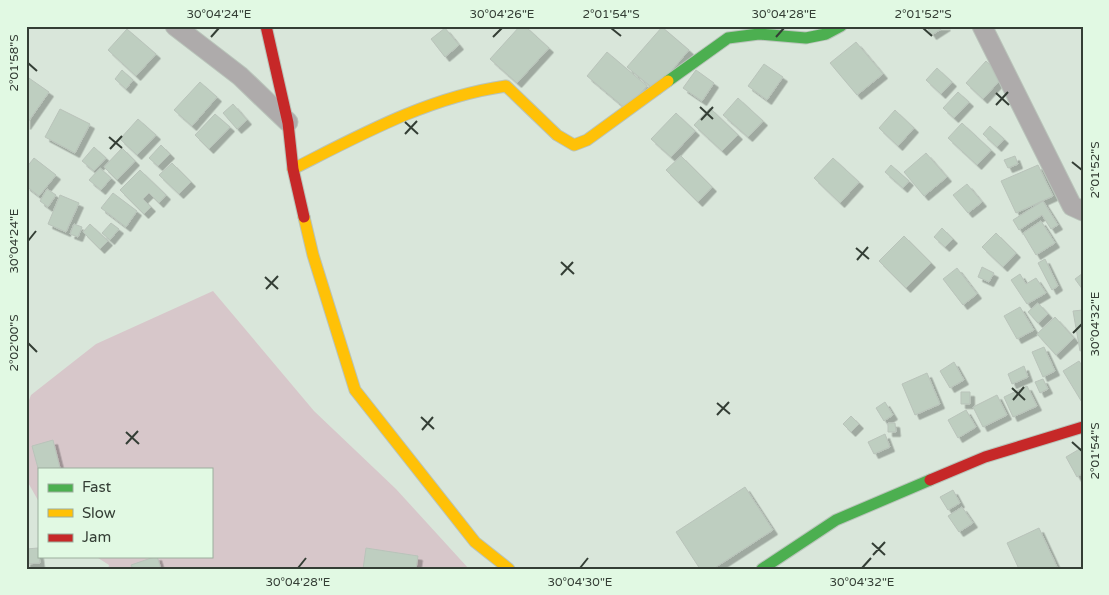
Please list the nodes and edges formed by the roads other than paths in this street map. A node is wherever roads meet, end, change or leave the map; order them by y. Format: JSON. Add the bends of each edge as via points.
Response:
{"nodes":[{"id":1,"x":175,"y":26,"type":"edge"},
{"id":2,"x":266,"y":26,"type":"edge"},
{"id":3,"x":841,"y":26,"type":"edge"},
{"id":4,"x":982,"y":26,"type":"edge"},
{"id":5,"x":288,"y":123,"type":"junction"},
{"id":6,"x":293,"y":169,"type":"junction"},
{"id":7,"x":1083,"y":211,"type":"edge"},
{"id":8,"x":1083,"y":427,"type":"edge"},
{"id":9,"x":509,"y":569,"type":"edge"},
{"id":10,"x":762,"y":569,"type":"edge"}],
"edges":[{"from":1,"to":5,"type":"street","via":[[240,76]]},
{"from":2,"to":5,"type":"street"},
{"from":3,"to":6,"type":"street","via":[[826,34],[806,38],[759,34],[728,38],[587,140],[574,145],[557,135],[506,86],[494,87],[426,106]]},
{"from":4,"to":7,"type":"street","via":[[1072,206]]},
{"from":5,"to":6,"type":"street"},
{"from":6,"to":9,"type":"street","via":[[313,255],[355,390],[475,542]]},
{"from":8,"to":10,"type":"street","via":[[985,457],[836,520]]}]}
